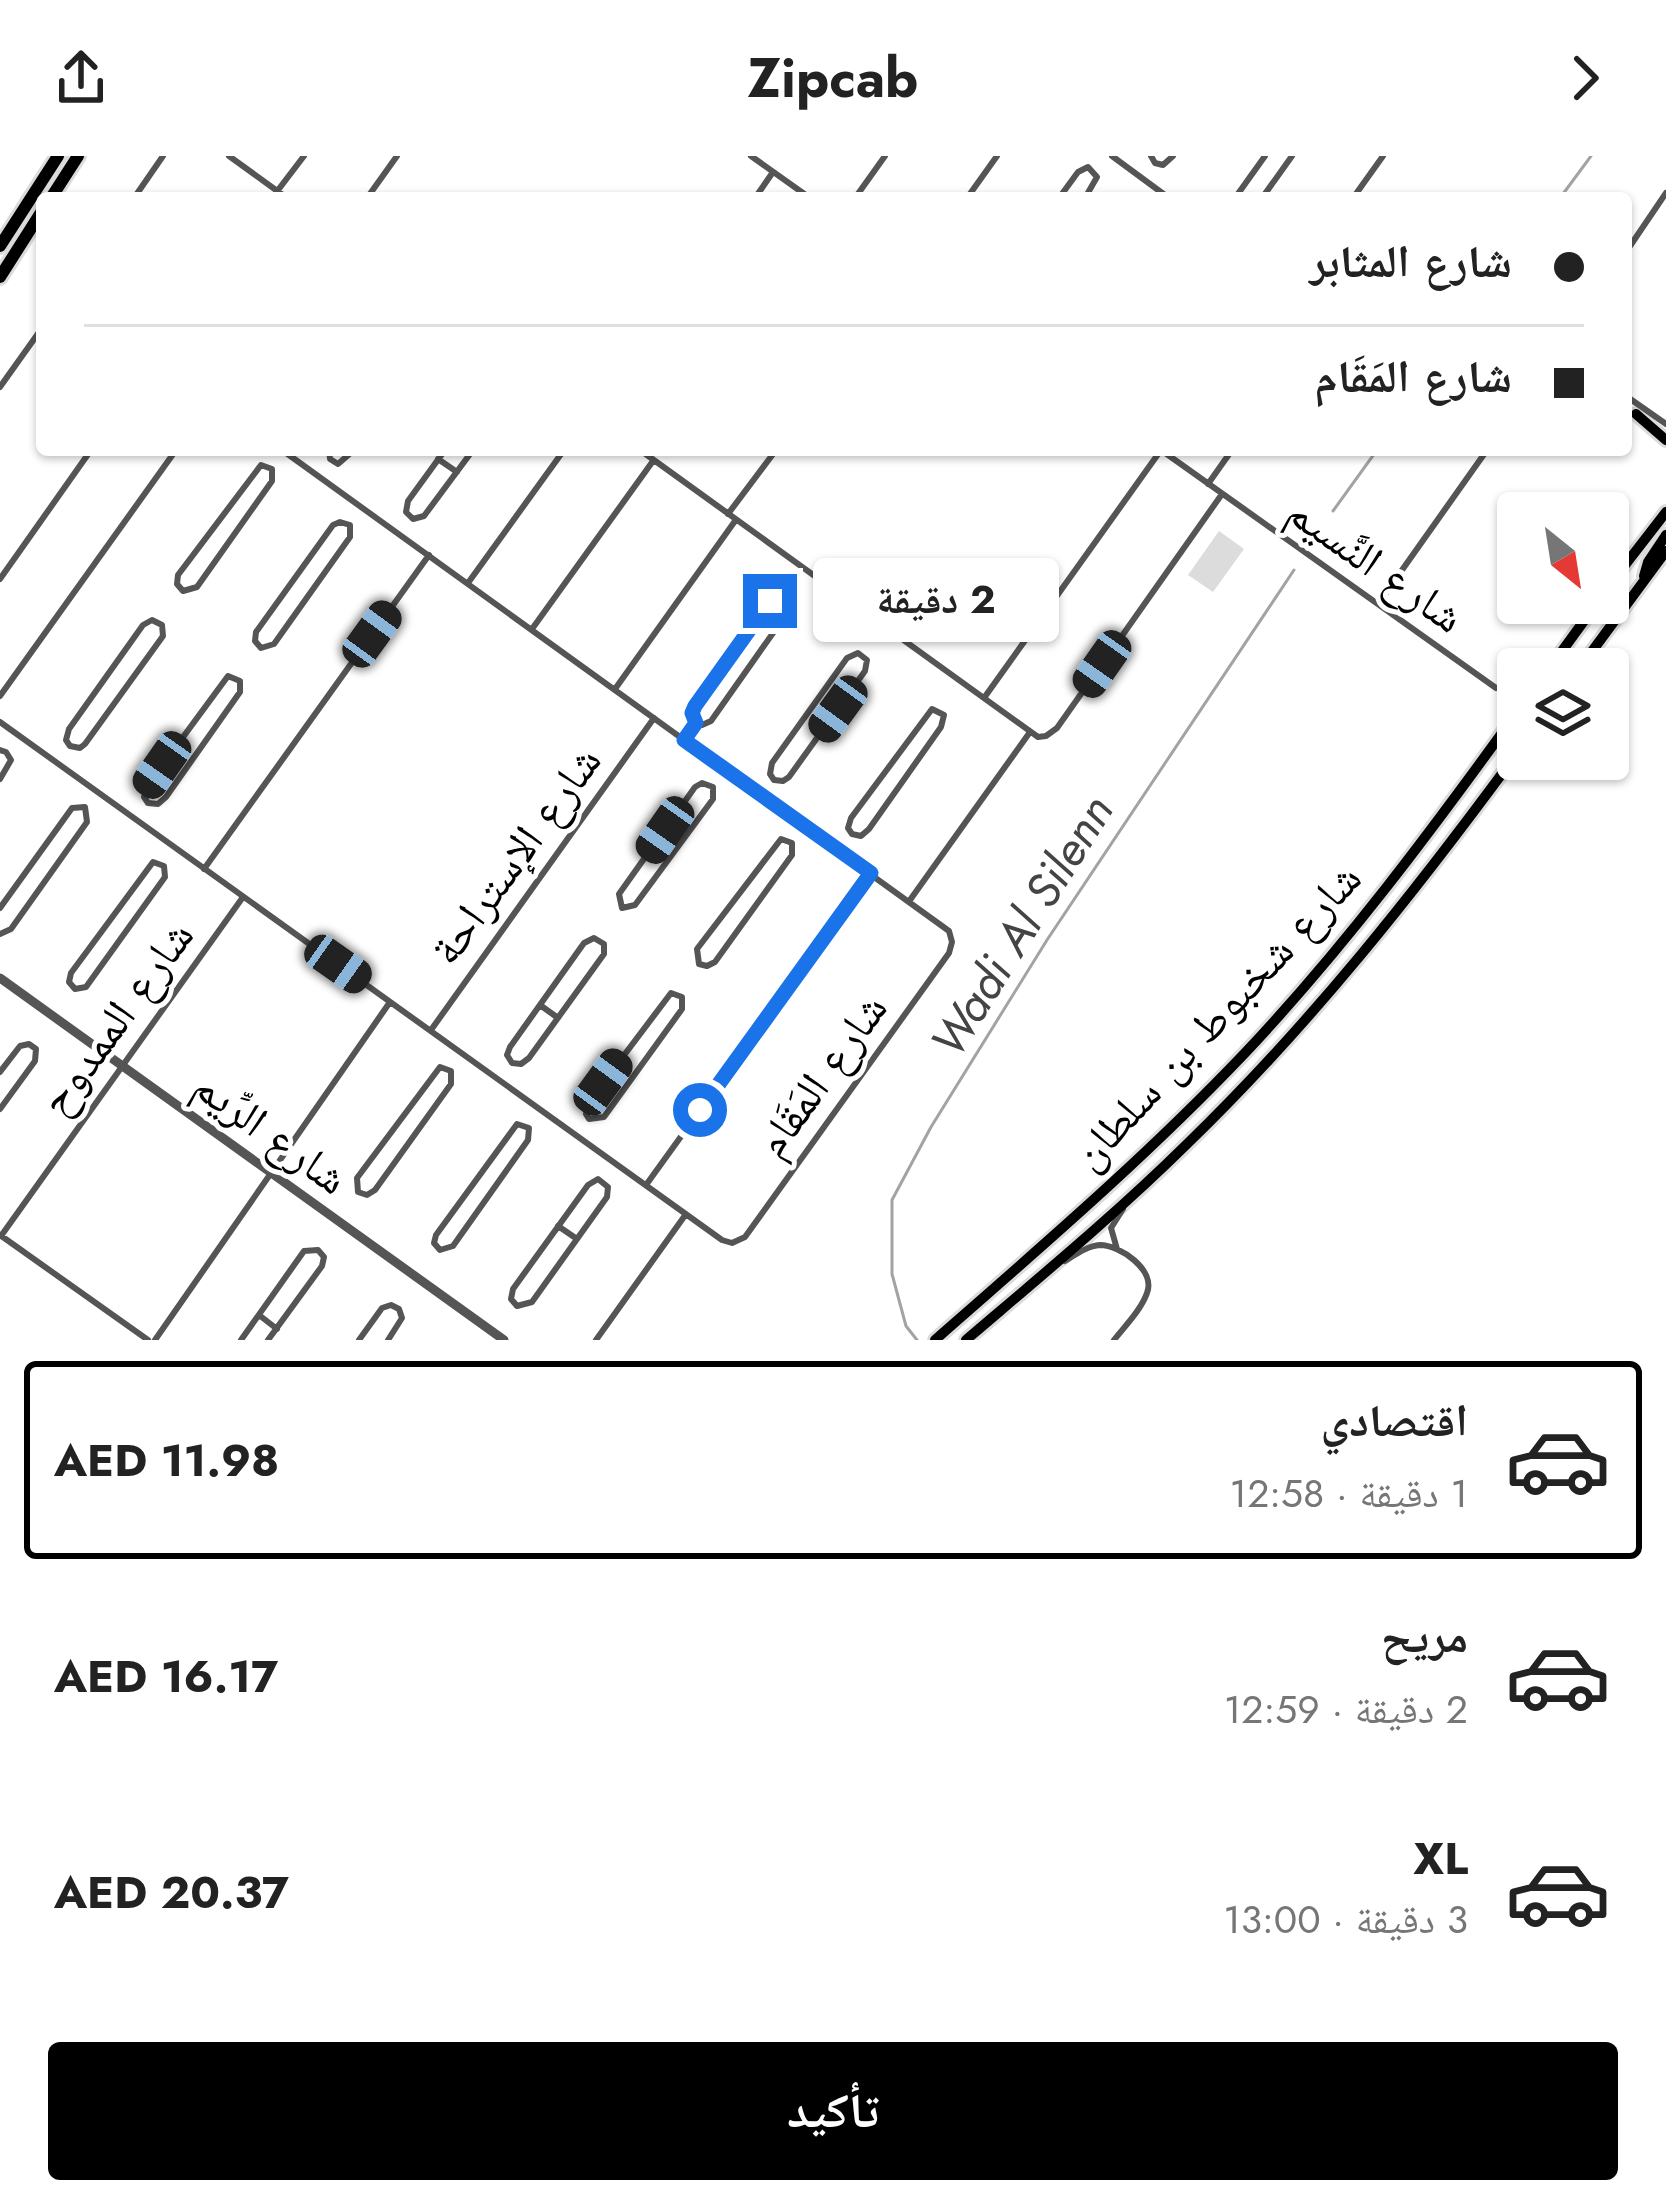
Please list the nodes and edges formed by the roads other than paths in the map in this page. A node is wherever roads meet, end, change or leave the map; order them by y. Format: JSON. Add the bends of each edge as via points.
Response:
{"nodes":[{"id":1,"x":58,"y":156,"type":"edge"},
{"id":2,"x":78,"y":156,"type":"edge"},
{"id":3,"x":163,"y":156,"type":"edge"},
{"id":4,"x":229,"y":156,"type":"edge"},
{"id":5,"x":304,"y":156,"type":"edge"},
{"id":6,"x":398,"y":156,"type":"edge"},
{"id":7,"x":751,"y":156,"type":"edge"},
{"id":8,"x":772,"y":156,"type":"edge"},
{"id":9,"x":885,"y":156,"type":"edge"},
{"id":10,"x":998,"y":156,"type":"edge"},
{"id":11,"x":1102,"y":156,"type":"edge"},
{"id":12,"x":1112,"y":156,"type":"edge"},
{"id":13,"x":1173,"y":156,"type":"edge"},
{"id":14,"x":1265,"y":156,"type":"edge"},
{"id":15,"x":1292,"y":156,"type":"edge"},
{"id":16,"x":1383,"y":156,"type":"edge"},
{"id":17,"x":1153,"y":160,"type":"edge"},
{"id":18,"x":765,"y":166,"type":"junction"},
{"id":19,"x":1093,"y":169,"type":"junction"},
{"id":20,"x":773,"y":172,"type":"junction"},
{"id":21,"x":1144,"y":179,"type":"junction"},
{"id":22,"x":55,"y":192,"type":"edge"},
{"id":23,"x":138,"y":192,"type":"edge"},
{"id":24,"x":272,"y":192,"type":"edge"},
{"id":25,"x":276,"y":192,"type":"edge"},
{"id":26,"x":371,"y":192,"type":"edge"},
{"id":27,"x":758,"y":192,"type":"edge"},
{"id":28,"x":801,"y":192,"type":"edge"},
{"id":29,"x":859,"y":192,"type":"edge"},
{"id":30,"x":971,"y":192,"type":"edge"},
{"id":31,"x":1063,"y":192,"type":"edge"},
{"id":32,"x":1089,"y":192,"type":"edge"},
{"id":33,"x":1161,"y":192,"type":"edge"},
{"id":34,"x":1239,"y":192,"type":"edge"},
{"id":35,"x":1266,"y":192,"type":"edge"},
{"id":36,"x":1357,"y":192,"type":"edge"},
{"id":37,"x":1666,"y":194,"type":"edge"},
{"id":38,"x":36,"y":221,"type":"edge"},
{"id":39,"x":1632,"y":243,"type":"edge"},
{"id":40,"x":0,"y":246,"type":"edge"},
{"id":41,"x":0,"y":277,"type":"edge"},
{"id":42,"x":36,"y":336,"type":"edge"},
{"id":43,"x":0,"y":387,"type":"edge"},
{"id":44,"x":1632,"y":400,"type":"edge"},
{"id":45,"x":1632,"y":412,"type":"edge"},
{"id":46,"x":1666,"y":424,"type":"edge"},
{"id":47,"x":1666,"y":438,"type":"edge"},
{"id":48,"x":88,"y":456,"type":"edge"},
{"id":49,"x":172,"y":456,"type":"edge"},
{"id":50,"x":291,"y":456,"type":"edge"},
{"id":51,"x":330,"y":456,"type":"edge"},
{"id":52,"x":350,"y":456,"type":"edge"},
{"id":53,"x":440,"y":456,"type":"edge"},
{"id":54,"x":469,"y":456,"type":"edge"},
{"id":55,"x":560,"y":456,"type":"edge"},
{"id":56,"x":648,"y":456,"type":"edge"},
{"id":57,"x":772,"y":456,"type":"edge"},
{"id":58,"x":1157,"y":456,"type":"edge"},
{"id":59,"x":1169,"y":456,"type":"edge"},
{"id":60,"x":1228,"y":456,"type":"edge"},
{"id":61,"x":1483,"y":456,"type":"edge"},
{"id":62,"x":438,"y":459,"type":"junction"},
{"id":63,"x":654,"y":460,"type":"junction"},
{"id":64,"x":332,"y":461,"type":"junction"},
{"id":65,"x":457,"y":472,"type":"junction"},
{"id":66,"x":322,"y":478,"type":"junction"},
{"id":67,"x":1208,"y":484,"type":"junction"},
{"id":68,"x":1222,"y":494,"type":"junction"},
{"id":69,"x":359,"y":506,"type":"junction"},
{"id":70,"x":224,"y":511,"type":"junction"},
{"id":71,"x":1666,"y":512,"type":"edge"},
{"id":72,"x":731,"y":517,"type":"junction"},
{"id":73,"x":410,"y":518,"type":"junction"},
{"id":74,"x":348,"y":523,"type":"junction"},
{"id":75,"x":242,"y":524,"type":"junction"},
{"id":76,"x":399,"y":534,"type":"junction"},
{"id":77,"x":1666,"y":536,"type":"edge"},
{"id":78,"x":1666,"y":551,"type":"edge"},
{"id":79,"x":429,"y":555,"type":"junction"},
{"id":80,"x":1629,"y":560,"type":"edge"},
{"id":81,"x":302,"y":568,"type":"junction"},
{"id":82,"x":0,"y":579,"type":"edge"},
{"id":83,"x":320,"y":580,"type":"junction"},
{"id":84,"x":1645,"y":580,"type":"junction"},
{"id":85,"x":468,"y":583,"type":"junction"},
{"id":86,"x":1377,"y":605,"type":"junction"},
{"id":87,"x":532,"y":629,"type":"junction"},
{"id":88,"x":1595,"y":648,"type":"edge"},
{"id":89,"x":723,"y":666,"type":"junction"},
{"id":90,"x":741,"y":679,"type":"junction"},
{"id":91,"x":1496,"y":688,"type":"dead end"},
{"id":92,"x":615,"y":689,"type":"junction"},
{"id":93,"x":0,"y":697,"type":"edge"},
{"id":94,"x":984,"y":698,"type":"junction"},
{"id":95,"x":654,"y":718,"type":"junction"},
{"id":96,"x":0,"y":722,"type":"edge"},
{"id":97,"x":696,"y":723,"type":"junction"},
{"id":98,"x":1030,"y":732,"type":"junction"},
{"id":99,"x":19,"y":735,"type":"junction"},
{"id":100,"x":1497,"y":739,"type":"edge"},
{"id":101,"x":684,"y":740,"type":"junction"},
{"id":102,"x":177,"y":744,"type":"junction"},
{"id":103,"x":70,"y":746,"type":"junction"},
{"id":104,"x":3,"y":751,"type":"edge"},
{"id":105,"x":194,"y":757,"type":"junction"},
{"id":106,"x":60,"y":764,"type":"junction"},
{"id":107,"x":722,"y":767,"type":"junction"},
{"id":108,"x":880,"y":777,"type":"junction"},
{"id":109,"x":0,"y":779,"type":"edge"},
{"id":110,"x":773,"y":780,"type":"junction"},
{"id":111,"x":1497,"y":780,"type":"edge"},
{"id":112,"x":710,"y":784,"type":"junction"},
{"id":113,"x":897,"y":789,"type":"junction"},
{"id":114,"x":97,"y":790,"type":"junction"},
{"id":115,"x":763,"y":796,"type":"junction"},
{"id":116,"x":148,"y":803,"type":"junction"},
{"id":117,"x":85,"y":807,"type":"junction"},
{"id":118,"x":137,"y":819,"type":"junction"},
{"id":119,"x":802,"y":823,"type":"junction"},
{"id":120,"x":665,"y":830,"type":"junction"},
{"id":121,"x":852,"y":834,"type":"junction"},
{"id":122,"x":789,"y":840,"type":"junction"},
{"id":123,"x":682,"y":842,"type":"junction"},
{"id":124,"x":842,"y":851,"type":"junction"},
{"id":125,"x":38,"y":855,"type":"junction"},
{"id":126,"x":55,"y":867,"type":"junction"},
{"id":127,"x":204,"y":869,"type":"junction"},
{"id":128,"x":871,"y":873,"type":"junction"},
{"id":129,"x":743,"y":885,"type":"junction"},
{"id":130,"x":243,"y":897,"type":"junction"},
{"id":131,"x":761,"y":898,"type":"junction"},
{"id":132,"x":909,"y":901,"type":"junction"},
{"id":133,"x":0,"y":908,"type":"edge"},
{"id":134,"x":116,"y":910,"type":"junction"},
{"id":135,"x":133,"y":922,"type":"junction"},
{"id":136,"x":0,"y":934,"type":"edge"},
{"id":137,"x":0,"y":978,"type":"edge"},
{"id":138,"x":390,"y":1002,"type":"junction"},
{"id":139,"x":540,"y":1005,"type":"junction"},
{"id":140,"x":558,"y":1018,"type":"junction"},
{"id":141,"x":430,"y":1030,"type":"junction"},
{"id":142,"x":461,"y":1052,"type":"junction"},
{"id":143,"x":618,"y":1062,"type":"junction"},
{"id":144,"x":512,"y":1063,"type":"junction"},
{"id":145,"x":122,"y":1066,"type":"junction"},
{"id":146,"x":449,"y":1069,"type":"junction"},
{"id":147,"x":0,"y":1072,"type":"edge"},
{"id":148,"x":635,"y":1074,"type":"junction"},
{"id":149,"x":500,"y":1080,"type":"junction"},
{"id":150,"x":539,"y":1108,"type":"junction"},
{"id":151,"x":0,"y":1109,"type":"edge"},
{"id":152,"x":402,"y":1115,"type":"junction"},
{"id":153,"x":590,"y":1120,"type":"junction"},
{"id":154,"x":527,"y":1125,"type":"junction"},
{"id":155,"x":420,"y":1128,"type":"junction"},
{"id":156,"x":578,"y":1136,"type":"junction"},
{"id":157,"x":617,"y":1163,"type":"junction"},
{"id":158,"x":482,"y":1171,"type":"junction"},
{"id":159,"x":270,"y":1172,"type":"junction"},
{"id":160,"x":604,"y":1181,"type":"junction"},
{"id":161,"x":499,"y":1183,"type":"junction"},
{"id":162,"x":646,"y":1185,"type":"junction"},
{"id":163,"x":1133,"y":1195,"type":"junction"},
{"id":164,"x":686,"y":1214,"type":"junction"},
{"id":165,"x":558,"y":1226,"type":"junction"},
{"id":166,"x":1,"y":1236,"type":"edge"},
{"id":167,"x":577,"y":1239,"type":"junction"},
{"id":168,"x":1117,"y":1249,"type":"junction"},
{"id":169,"x":1052,"y":1269,"type":"junction"},
{"id":170,"x":259,"y":1316,"type":"junction"},
{"id":171,"x":277,"y":1329,"type":"junction"},
{"id":172,"x":968,"y":1338,"type":"edge"},
{"id":173,"x":152,"y":1340,"type":"edge"},
{"id":174,"x":241,"y":1340,"type":"edge"},
{"id":175,"x":268,"y":1340,"type":"edge"},
{"id":176,"x":359,"y":1340,"type":"edge"},
{"id":177,"x":388,"y":1340,"type":"edge"},
{"id":178,"x":504,"y":1340,"type":"edge"},
{"id":179,"x":596,"y":1340,"type":"edge"},
{"id":180,"x":935,"y":1340,"type":"edge"},
{"id":181,"x":1114,"y":1340,"type":"edge"}],
"edges":[{"from":1,"to":40,"type":"highway"},
{"from":2,"to":22,"type":"highway"},
{"from":3,"to":23,"type":"street"},
{"from":4,"to":24,"type":"street"},
{"from":5,"to":25,"type":"street"},
{"from":6,"to":26,"type":"street"},
{"from":7,"to":18,"type":"street"},
{"from":8,"to":18,"type":"street"},
{"from":9,"to":29,"type":"street"},
{"from":10,"to":30,"type":"street"},
{"from":11,"to":19,"type":"street"},
{"from":12,"to":21,"type":"street"},
{"from":13,"to":17,"type":"street","via":[[1166,164]]},
{"from":14,"to":34,"type":"street"},
{"from":15,"to":35,"type":"street"},
{"from":16,"to":36,"type":"street"},
{"from":17,"to":21,"type":"street"},
{"from":18,"to":20,"type":"street"},
{"from":19,"to":31,"type":"street","via":[[1080,170]]},
{"from":19,"to":32,"type":"street"},
{"from":20,"to":27,"type":"street"},
{"from":20,"to":28,"type":"street"},
{"from":21,"to":33,"type":"street"},
{"from":37,"to":39,"type":"street"},
{"from":38,"to":41,"type":"highway"},
{"from":42,"to":43,"type":"street"},
{"from":44,"to":46,"type":"street"},
{"from":45,"to":47,"type":"main road"},
{"from":48,"to":82,"type":"street"},
{"from":49,"to":93,"type":"street"},
{"from":50,"to":66,"type":"street","name":"شارع المَقَام"},
{"from":51,"to":64,"type":"street"},
{"from":52,"to":64,"type":"street"},
{"from":53,"to":62,"type":"street"},
{"from":54,"to":65,"type":"street"},
{"from":55,"to":85,"type":"street"},
{"from":56,"to":63,"type":"street"},
{"from":57,"to":72,"type":"street"},
{"from":58,"to":94,"type":"street"},
{"from":59,"to":67,"type":"street","name":"شارع النَّسيم"},
{"from":60,"to":67,"type":"street"},
{"from":61,"to":86,"type":"street"},
{"from":62,"to":65,"type":"street"},
{"from":62,"to":73,"type":"street","via":[[408,501]]},
{"from":63,"to":72,"type":"street"},
{"from":63,"to":87,"type":"street"},
{"from":64,"to":66,"type":"street"},
{"from":65,"to":73,"type":"street","via":[[422,518]]},
{"from":66,"to":69,"type":"street","name":"شارع المَقَام"},
{"from":67,"to":68,"type":"street","name":"شارع النَّسيم"},
{"from":68,"to":86,"type":"street","name":"شارع النَّسيم"},
{"from":68,"to":98,"type":"street","via":[[1057,728],[1042,737]]},
{"from":69,"to":74,"type":"street"},
{"from":69,"to":76,"type":"street","name":"شارع المَقَام"},
{"from":70,"to":75,"type":"street"},
{"from":70,"to":75,"type":"street","via":[[256,468],[269,467],[273,478]]},
{"from":70,"to":75,"type":"street","via":[[178,575],[180,589],[195,590]]},
{"from":71,"to":80,"type":"main road"},
{"from":72,"to":92,"type":"street"},
{"from":72,"to":94,"type":"street"},
{"from":73,"to":76,"type":"street"},
{"from":74,"to":81,"type":"street","via":[[333,526]]},
{"from":74,"to":83,"type":"street","via":[[352,534]]},
{"from":76,"to":79,"type":"street","name":"شارع المَقَام"},
{"from":77,"to":84,"type":"main road"},
{"from":78,"to":84,"type":"main road"},
{"from":79,"to":85,"type":"street","name":"شارع المَقَام"},
{"from":79,"to":127,"type":"street"},
{"from":81,"to":83,"type":"street"},
{"from":81,"to":83,"type":"street","via":[[256,632],[258,646],[272,646]]},
{"from":84,"to":88,"type":"main road"},
{"from":85,"to":87,"type":"street","name":"شارع المَقَام"},
{"from":86,"to":91,"type":"street","name":"شارع النَّسيم"},
{"from":87,"to":92,"type":"street","name":"شارع المَقَام"},
{"from":89,"to":90,"type":"street"},
{"from":89,"to":90,"type":"street","via":[[767,603],[784,600],[787,614]]},
{"from":89,"to":97,"type":"street","via":[[695,706]]},
{"from":90,"to":97,"type":"street","via":[[709,723]]},
{"from":92,"to":95,"type":"street","name":"شارع المَقَام"},
{"from":94,"to":98,"type":"street"},
{"from":95,"to":101,"type":"street","name":"شارع المَقَام"},
{"from":95,"to":141,"type":"street","name":"شارع الإستراحة"},
{"from":96,"to":99,"type":"street","name":"شارع المَقَام"},
{"from":97,"to":101,"type":"street"},
{"from":98,"to":132,"type":"street"},
{"from":99,"to":104,"type":"street"},
{"from":99,"to":106,"type":"street","name":"شارع المَقَام"},
{"from":100,"to":180,"type":"main road","name":"شارع شخبوط بن سلطان","via":[[1364,916],[1244,1053],[1142,1156]]},
{"from":101,"to":107,"type":"street","name":"شارع المَقَام"},
{"from":102,"to":105,"type":"street"},
{"from":102,"to":105,"type":"street","via":[[220,682],[238,678],[240,692]]},
{"from":102,"to":116,"type":"street","via":[[147,786]]},
{"from":103,"to":103,"type":"street","via":[[69,729],[145,623],[158,621],[163,636],[88,741]]},
{"from":103,"to":106,"type":"street"},
{"from":104,"to":109,"type":"street","via":[[10,764]]},
{"from":105,"to":116,"type":"street","via":[[161,803]]},
{"from":106,"to":114,"type":"street","name":"شارع المَقَام"},
{"from":107,"to":112,"type":"street"},
{"from":107,"to":115,"type":"street","name":"شارع المَقَام"},
{"from":108,"to":113,"type":"street"},
{"from":108,"to":113,"type":"street","via":[[927,712],[941,711],[943,724]]},
{"from":108,"to":121,"type":"street","via":[[851,818]]},
{"from":110,"to":110,"type":"street","via":[[772,763],[852,654],[863,655],[867,668],[811,747],[786,780]]},
{"from":110,"to":115,"type":"street"},
{"from":111,"to":163,"type":"main road","name":"شارع شخبوط بن سلطان","via":[[1328,996]]},
{"from":112,"to":120,"type":"street","via":[[695,787]]},
{"from":112,"to":123,"type":"street","via":[[713,799]]},
{"from":113,"to":121,"type":"street","via":[[864,834]]},
{"from":114,"to":117,"type":"street"},
{"from":114,"to":118,"type":"street","name":"شارع المَقَام"},
{"from":115,"to":119,"type":"street","name":"شارع المَقَام"},
{"from":116,"to":118,"type":"street"},
{"from":117,"to":125,"type":"street","via":[[72,808]]},
{"from":117,"to":126,"type":"street","via":[[87,822]]},
{"from":118,"to":127,"type":"street","name":"شارع المَقَام"},
{"from":119,"to":122,"type":"street"},
{"from":119,"to":124,"type":"street","name":"شارع المَقَام"},
{"from":120,"to":123,"type":"street"},
{"from":120,"to":123,"type":"street","via":[[619,894],[622,908],[634,907]]},
{"from":121,"to":124,"type":"street"},
{"from":122,"to":129,"type":"street","via":[[776,842]]},
{"from":122,"to":131,"type":"street","via":[[794,853]]},
{"from":124,"to":128,"type":"street","name":"شارع المَقَام"},
{"from":125,"to":126,"type":"street"},
{"from":125,"to":133,"type":"street"},
{"from":126,"to":136,"type":"street"},
{"from":127,"to":130,"type":"street","name":"شارع المَقَام"},
{"from":128,"to":132,"type":"street","name":"شارع المَقَام"},
{"from":128,"to":162,"type":"street"},
{"from":129,"to":131,"type":"street"},
{"from":129,"to":131,"type":"street","via":[[697,949],[699,964],[713,964]]},
{"from":130,"to":138,"type":"street","name":"شارع المَقَام"},
{"from":130,"to":145,"type":"street","name":"شارع الممدوح"},
{"from":132,"to":164,"type":"street","name":"شارع المَقَام","via":[[952,942],[918,997],[745,1237],[725,1241]]},
{"from":134,"to":135,"type":"street"},
{"from":134,"to":135,"type":"street","via":[[148,865],[162,864],[165,877]]},
{"from":134,"to":135,"type":"street","via":[[71,974],[72,988],[86,987]]},
{"from":137,"to":145,"type":"street","name":"شارع الرِّيم"},
{"from":138,"to":141,"type":"street","name":"شارع المَقَام"},
{"from":138,"to":159,"type":"street"},
{"from":139,"to":140,"type":"street"},
{"from":139,"to":140,"type":"street","via":[[586,941],[600,940],[604,954]]},
{"from":139,"to":144,"type":"street","via":[[508,1049]]},
{"from":140,"to":144,"type":"street","via":[[526,1061]]},
{"from":141,"to":142,"type":"street","name":"شارع المَقَام"},
{"from":142,"to":146,"type":"street"},
{"from":142,"to":149,"type":"street","name":"شارع المَقَام"},
{"from":143,"to":148,"type":"street"},
{"from":143,"to":148,"type":"street","via":[[666,996],[680,995],[682,1009]]},
{"from":143,"to":153,"type":"street","via":[[586,1107]]},
{"from":144,"to":149,"type":"street"},
{"from":145,"to":159,"type":"street","name":"شارع الرِّيم"},
{"from":145,"to":166,"type":"street","name":"شارع الممدوح"},
{"from":146,"to":152,"type":"street","via":[[435,1070]]},
{"from":146,"to":155,"type":"street","via":[[452,1084]]},
{"from":147,"to":151,"type":"street","via":[[20,1046],[36,1049]]},
{"from":148,"to":153,"type":"street","via":[[604,1118]]},
{"from":149,"to":150,"type":"street","name":"شارع المَقَام"},
{"from":150,"to":154,"type":"street"},
{"from":150,"to":156,"type":"street","name":"شارع المَقَام"},
{"from":152,"to":155,"type":"street"},
{"from":152,"to":155,"type":"street","via":[[357,1178],[358,1192],[373,1192]]},
{"from":153,"to":156,"type":"street"},
{"from":154,"to":158,"type":"street","via":[[514,1126]]},
{"from":154,"to":161,"type":"street","via":[[530,1138]]},
{"from":156,"to":157,"type":"street","name":"شارع المَقَام"},
{"from":157,"to":160,"type":"street"},
{"from":157,"to":162,"type":"street","name":"شارع المَقَام"},
{"from":158,"to":161,"type":"street"},
{"from":158,"to":161,"type":"street","via":[[436,1235],[437,1249],[453,1246]]},
{"from":159,"to":173,"type":"street"},
{"from":159,"to":178,"type":"street","name":"شارع الرِّيم"},
{"from":160,"to":165,"type":"street","via":[[590,1182]]},
{"from":160,"to":167,"type":"street","via":[[609,1194]]},
{"from":162,"to":164,"type":"street","name":"شارع المَقَام"},
{"from":163,"to":168,"type":"street","via":[[1111,1228]]},
{"from":163,"to":169,"type":"main road","name":"شارع شخبوط بن سلطان"},
{"from":164,"to":179,"type":"street"},
{"from":165,"to":167,"type":"street"},
{"from":165,"to":167,"type":"street","via":[[513,1289],[515,1304],[530,1305]]},
{"from":166,"to":173,"type":"street"},
{"from":168,"to":169,"type":"street","via":[[1094,1246]]},
{"from":168,"to":181,"type":"street","via":[[1149,1284]]},
{"from":169,"to":172,"type":"main road","name":"شارع شخبوط بن سلطان"},
{"from":170,"to":171,"type":"street"},
{"from":170,"to":171,"type":"street","via":[[304,1252],[319,1250],[322,1266]]},
{"from":170,"to":174,"type":"street"},
{"from":171,"to":175,"type":"street"},
{"from":176,"to":177,"type":"street","via":[[391,1304],[402,1318]]}]}
